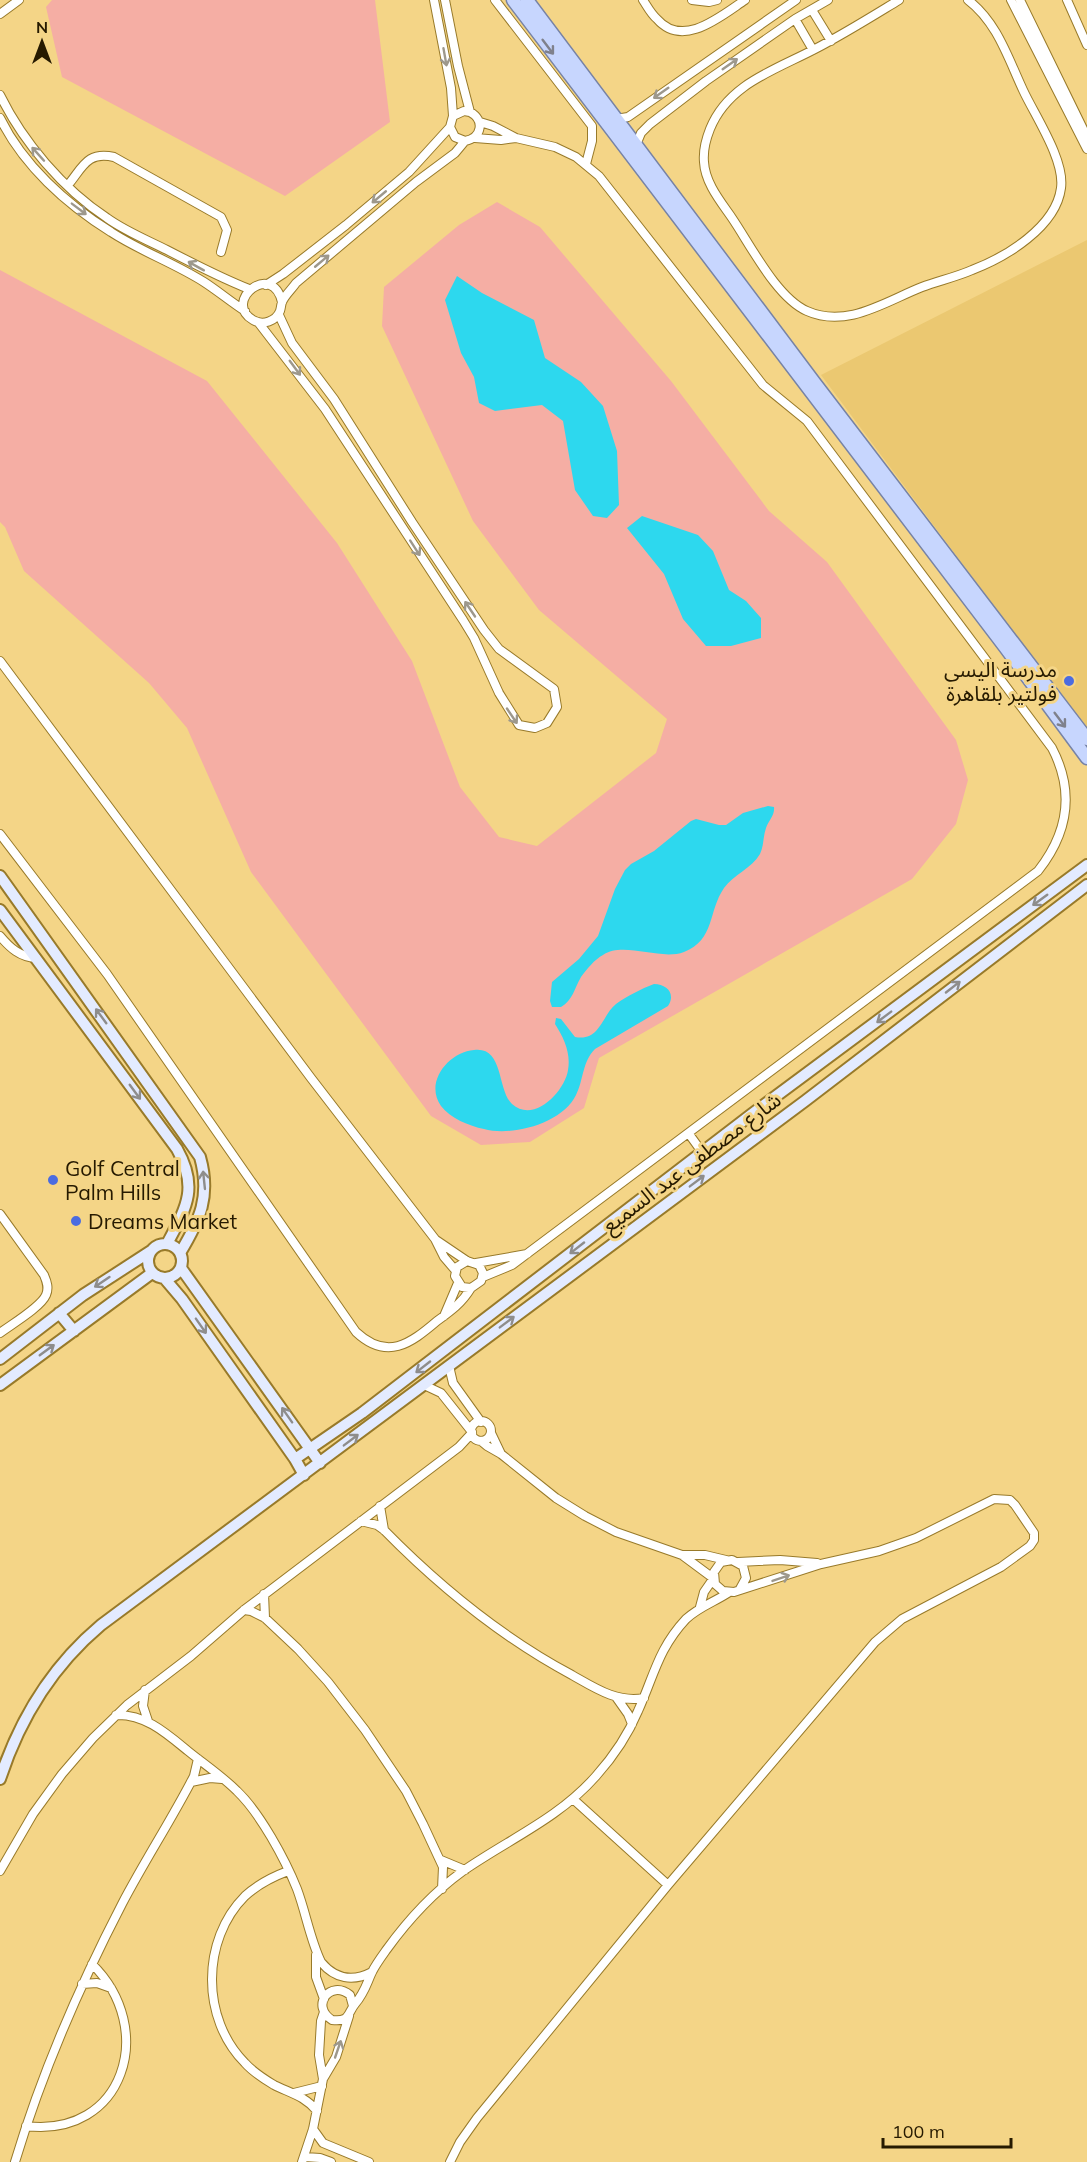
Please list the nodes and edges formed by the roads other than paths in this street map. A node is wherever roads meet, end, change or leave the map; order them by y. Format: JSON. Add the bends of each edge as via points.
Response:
{"nodes":[{"id":1,"x":19,"y":0,"type":"edge"},
{"id":2,"x":434,"y":0,"type":"edge"},
{"id":3,"x":445,"y":0,"type":"edge"},
{"id":4,"x":495,"y":0,"type":"edge"},
{"id":5,"x":513,"y":0,"type":"edge"},
{"id":6,"x":527,"y":0,"type":"edge"},
{"id":7,"x":643,"y":0,"type":"edge"},
{"id":8,"x":692,"y":0,"type":"edge"},
{"id":9,"x":717,"y":0,"type":"edge"},
{"id":10,"x":745,"y":0,"type":"edge"},
{"id":11,"x":796,"y":0,"type":"edge"},
{"id":12,"x":828,"y":0,"type":"edge"},
{"id":13,"x":899,"y":0,"type":"edge"},
{"id":14,"x":968,"y":0,"type":"edge"},
{"id":15,"x":1011,"y":0,"type":"edge"},
{"id":16,"x":1020,"y":0,"type":"edge"},
{"id":17,"x":1067,"y":0,"type":"edge"},
{"id":18,"x":812,"y":10,"type":"junction"},
{"id":19,"x":0,"y":14,"type":"edge"},
{"id":20,"x":795,"y":19,"type":"junction"},
{"id":21,"x":1085,"y":31,"type":"edge"},
{"id":22,"x":831,"y":41,"type":"junction"},
{"id":23,"x":1087,"y":45,"type":"edge"},
{"id":24,"x":813,"y":50,"type":"junction"},
{"id":25,"x":696,"y":69,"type":"junction"},
{"id":26,"x":706,"y":81,"type":"junction"},
{"id":27,"x":0,"y":95,"type":"edge"},
{"id":28,"x":470,"y":112,"type":"junction"},
{"id":29,"x":453,"y":116,"type":"junction"},
{"id":30,"x":0,"y":118,"type":"edge"},
{"id":31,"x":616,"y":119,"type":"junction"},
{"id":32,"x":480,"y":122,"type":"junction"},
{"id":33,"x":450,"y":127,"type":"junction"},
{"id":34,"x":1087,"y":137,"type":"edge"},
{"id":35,"x":475,"y":138,"type":"junction"},
{"id":36,"x":516,"y":138,"type":"junction"},
{"id":37,"x":465,"y":141,"type":"junction"},
{"id":38,"x":636,"y":145,"type":"junction"},
{"id":39,"x":1087,"y":149,"type":"edge"},
{"id":40,"x":586,"y":164,"type":"junction"},
{"id":41,"x":409,"y":172,"type":"junction"},
{"id":42,"x":416,"y":182,"type":"junction"},
{"id":43,"x":68,"y":185,"type":"junction"},
{"id":44,"x":221,"y":252,"type":"dead end"},
{"id":45,"x":267,"y":285,"type":"junction"},
{"id":46,"x":249,"y":290,"type":"junction"},
{"id":47,"x":282,"y":302,"type":"junction"},
{"id":48,"x":245,"y":311,"type":"junction"},
{"id":49,"x":279,"y":315,"type":"junction"},
{"id":50,"x":258,"y":322,"type":"junction"},
{"id":51,"x":412,"y":522,"type":"junction"},
{"id":52,"x":402,"y":528,"type":"junction"},
{"id":53,"x":0,"y":661,"type":"edge"},
{"id":54,"x":1087,"y":739,"type":"edge"},
{"id":55,"x":1087,"y":758,"type":"edge"},
{"id":56,"x":0,"y":834,"type":"edge"},
{"id":57,"x":1087,"y":865,"type":"edge"},
{"id":58,"x":0,"y":876,"type":"edge"},
{"id":59,"x":1087,"y":885,"type":"edge"},
{"id":60,"x":0,"y":910,"type":"edge"},
{"id":61,"x":0,"y":936,"type":"edge"},
{"id":62,"x":36,"y":958,"type":"junction"},
{"id":63,"x":87,"y":996,"type":"junction"},
{"id":64,"x":72,"y":1007,"type":"junction"},
{"id":65,"x":794,"y":1084,"type":"junction"},
{"id":66,"x":805,"y":1101,"type":"junction"},
{"id":67,"x":752,"y":1114,"type":"junction"},
{"id":68,"x":768,"y":1128,"type":"junction"},
{"id":69,"x":689,"y":1134,"type":"junction"},
{"id":70,"x":702,"y":1152,"type":"junction"},
{"id":71,"x":0,"y":1214,"type":"edge"},
{"id":72,"x":435,"y":1239,"type":"junction"},
{"id":73,"x":167,"y":1244,"type":"junction"},
{"id":74,"x":151,"y":1251,"type":"junction"},
{"id":75,"x":528,"y":1253,"type":"junction"},
{"id":76,"x":180,"y":1254,"type":"junction"},
{"id":77,"x":472,"y":1262,"type":"junction"},
{"id":78,"x":181,"y":1268,"type":"junction"},
{"id":79,"x":456,"y":1271,"type":"junction"},
{"id":80,"x":152,"y":1274,"type":"junction"},
{"id":81,"x":483,"y":1277,"type":"junction"},
{"id":82,"x":165,"y":1279,"type":"junction"},
{"id":83,"x":458,"y":1284,"type":"junction"},
{"id":84,"x":471,"y":1288,"type":"junction"},
{"id":85,"x":59,"y":1313,"type":"junction"},
{"id":86,"x":444,"y":1316,"type":"junction"},
{"id":87,"x":74,"y":1331,"type":"junction"},
{"id":88,"x":0,"y":1333,"type":"edge"},
{"id":89,"x":0,"y":1359,"type":"edge"},
{"id":90,"x":449,"y":1366,"type":"junction"},
{"id":91,"x":0,"y":1385,"type":"edge"},
{"id":92,"x":424,"y":1385,"type":"junction"},
{"id":93,"x":481,"y":1422,"type":"junction"},
{"id":94,"x":472,"y":1433,"type":"junction"},
{"id":95,"x":491,"y":1433,"type":"junction"},
{"id":96,"x":480,"y":1441,"type":"junction"},
{"id":97,"x":459,"y":1447,"type":"junction"},
{"id":98,"x":310,"y":1448,"type":"junction"},
{"id":99,"x":501,"y":1454,"type":"junction"},
{"id":100,"x":295,"y":1459,"type":"junction"},
{"id":101,"x":320,"y":1463,"type":"junction"},
{"id":102,"x":304,"y":1475,"type":"junction"},
{"id":103,"x":380,"y":1506,"type":"junction"},
{"id":104,"x":361,"y":1521,"type":"junction"},
{"id":105,"x":384,"y":1530,"type":"junction"},
{"id":106,"x":682,"y":1555,"type":"junction"},
{"id":107,"x":726,"y":1560,"type":"junction"},
{"id":108,"x":738,"y":1562,"type":"junction"},
{"id":109,"x":822,"y":1564,"type":"junction"},
{"id":110,"x":713,"y":1579,"type":"junction"},
{"id":111,"x":740,"y":1589,"type":"junction"},
{"id":112,"x":728,"y":1593,"type":"junction"},
{"id":113,"x":264,"y":1594,"type":"junction"},
{"id":114,"x":700,"y":1607,"type":"junction"},
{"id":115,"x":244,"y":1610,"type":"junction"},
{"id":116,"x":265,"y":1618,"type":"junction"},
{"id":117,"x":145,"y":1690,"type":"junction"},
{"id":118,"x":616,"y":1697,"type":"junction"},
{"id":119,"x":644,"y":1698,"type":"junction"},
{"id":120,"x":116,"y":1715,"type":"junction"},
{"id":121,"x":148,"y":1721,"type":"junction"},
{"id":122,"x":632,"y":1724,"type":"junction"},
{"id":123,"x":198,"y":1759,"type":"junction"},
{"id":124,"x":0,"y":1779,"type":"edge"},
{"id":125,"x":222,"y":1779,"type":"junction"},
{"id":126,"x":191,"y":1782,"type":"junction"},
{"id":127,"x":573,"y":1799,"type":"junction"},
{"id":128,"x":441,"y":1860,"type":"junction"},
{"id":129,"x":465,"y":1870,"type":"junction"},
{"id":130,"x":0,"y":1871,"type":"edge"},
{"id":131,"x":288,"y":1871,"type":"junction"},
{"id":132,"x":668,"y":1886,"type":"junction"},
{"id":133,"x":442,"y":1889,"type":"junction"},
{"id":134,"x":316,"y":1954,"type":"junction"},
{"id":135,"x":92,"y":1964,"type":"junction"},
{"id":136,"x":372,"y":1972,"type":"junction"},
{"id":137,"x":343,"y":1978,"type":"junction"},
{"id":138,"x":82,"y":1984,"type":"junction"},
{"id":139,"x":111,"y":1988,"type":"junction"},
{"id":140,"x":340,"y":1990,"type":"junction"},
{"id":141,"x":324,"y":1999,"type":"junction"},
{"id":142,"x":353,"y":2006,"type":"junction"},
{"id":143,"x":324,"y":2012,"type":"junction"},
{"id":144,"x":349,"y":2016,"type":"junction"},
{"id":145,"x":322,"y":2083,"type":"junction"},
{"id":146,"x":293,"y":2093,"type":"junction"},
{"id":147,"x":317,"y":2111,"type":"junction"},
{"id":148,"x":26,"y":2126,"type":"junction"},
{"id":149,"x":313,"y":2129,"type":"junction"},
{"id":150,"x":304,"y":2159,"type":"edge"},
{"id":151,"x":15,"y":2162,"type":"edge"},
{"id":152,"x":331,"y":2162,"type":"edge"},
{"id":153,"x":369,"y":2162,"type":"edge"},
{"id":154,"x":450,"y":2162,"type":"edge"}],
"edges":[{"from":1,"to":19,"type":"street"},
{"from":2,"to":29,"type":"street","one_way":true},
{"from":3,"to":28,"type":"street"},
{"from":4,"to":40,"type":"street","via":[[592,126]]},
{"from":5,"to":55,"type":"main road","one_way":true},
{"from":6,"to":31,"type":"main road"},
{"from":7,"to":10,"type":"street","via":[[658,21],[685,32],[704,27]]},
{"from":8,"to":9,"type":"street"},
{"from":11,"to":25,"type":"street"},
{"from":12,"to":18,"type":"street"},
{"from":13,"to":22,"type":"street"},
{"from":14,"to":24,"type":"street","via":[[985,14],[999,38],[1059,161],[1061,188],[1054,210],[1040,228],[1013,249],[974,270],[844,317],[813,314],[786,297],[712,187],[704,163],[714,119],[732,96],[756,78]]},
{"from":15,"to":39,"type":"street"},
{"from":16,"to":34,"type":"street"},
{"from":17,"to":21,"type":"street","via":[[1072,15]]},
{"from":18,"to":20,"type":"street"},
{"from":18,"to":22,"type":"street"},
{"from":20,"to":24,"type":"street"},
{"from":26,"to":20,"type":"street","one_way":true},
{"from":21,"to":23,"type":"street"},
{"from":22,"to":24,"type":"street"},
{"from":25,"to":26,"type":"street"},
{"from":25,"to":31,"type":"street","one_way":true,"via":[[628,117]]},
{"from":26,"to":38,"type":"street","via":[[650,124]]},
{"from":43,"to":27,"type":"street","one_way":true,"via":[[31,146]]},
{"from":28,"to":29,"type":"street"},
{"from":28,"to":32,"type":"street"},
{"from":29,"to":33,"type":"street"},
{"from":30,"to":48,"type":"street","one_way":true,"via":[[28,160],[58,194],[111,233],[203,282]]},
{"from":31,"to":38,"type":"main road"},
{"from":32,"to":35,"type":"street"},
{"from":32,"to":36,"type":"street"},
{"from":33,"to":37,"type":"street","via":[[455,137]]},
{"from":33,"to":41,"type":"street"},
{"from":35,"to":36,"type":"street"},
{"from":35,"to":37,"type":"street"},
{"from":36,"to":40,"type":"street","via":[[555,147]]},
{"from":37,"to":42,"type":"street"},
{"from":38,"to":54,"type":"main road"},
{"from":40,"to":69,"type":"street","via":[[606,184],[763,385],[807,421],[1052,748],[1065,790],[1063,826],[1057,843],[1038,871]]},
{"from":41,"to":42,"type":"street"},
{"from":41,"to":45,"type":"street","one_way":true},
{"from":47,"to":42,"type":"street","one_way":true,"via":[[296,283]]},
{"from":43,"to":44,"type":"street","via":[[88,159],[103,154],[114,157],[221,217],[227,230]]},
{"from":46,"to":43,"type":"street","one_way":true,"via":[[109,220]]},
{"from":45,"to":46,"type":"street"},
{"from":45,"to":47,"type":"street","via":[[277,291]]},
{"from":46,"to":48,"type":"street","via":[[244,300]]},
{"from":47,"to":49,"type":"street"},
{"from":48,"to":50,"type":"street"},
{"from":49,"to":50,"type":"street"},
{"from":49,"to":51,"type":"street","via":[[292,343],[334,399]]},
{"from":50,"to":52,"type":"street","one_way":true,"via":[[325,409]]},
{"from":51,"to":52,"type":"street"},
{"from":52,"to":51,"type":"street","one_way":true,"via":[[474,638],[514,720],[535,728],[547,723],[557,707],[554,689],[499,649]]},
{"from":53,"to":72,"type":"street"},
{"from":56,"to":86,"type":"street","via":[[106,974],[356,1332],[376,1346],[398,1347]]},
{"from":57,"to":65,"type":"street","name":"شارع مصطفى عبد السميع","one_way":true},
{"from":58,"to":63,"type":"street"},
{"from":66,"to":59,"type":"street","name":"شارع مصطفى عبد السميع","one_way":true},
{"from":60,"to":62,"type":"street"},
{"from":61,"to":62,"type":"street","via":[[18,953]]},
{"from":62,"to":64,"type":"street"},
{"from":63,"to":64,"type":"street"},
{"from":76,"to":63,"type":"street","one_way":true,"via":[[194,1231],[205,1194],[200,1156]]},
{"from":64,"to":73,"type":"street","one_way":true,"via":[[184,1162],[189,1194]]},
{"from":65,"to":66,"type":"street","via":[[794,1096]]},
{"from":65,"to":67,"type":"street","name":"شارع مصطفى عبد السميع"},
{"from":66,"to":68,"type":"street","name":"شارع مصطفى عبد السميع"},
{"from":67,"to":68,"type":"street","via":[[765,1116]]},
{"from":67,"to":70,"type":"street","name":"شارع مصطفى عبد السميع"},
{"from":90,"to":68,"type":"street","name":"شارع مصطفى عبد السميع","one_way":true},
{"from":69,"to":70,"type":"street"},
{"from":69,"to":75,"type":"street"},
{"from":70,"to":98,"type":"street","name":"شارع مصطفى عبد السميع","one_way":true,"via":[[362,1413]]},
{"from":71,"to":88,"type":"street","via":[[48,1284],[42,1302]]},
{"from":72,"to":77,"type":"street"},
{"from":72,"to":79,"type":"street"},
{"from":73,"to":74,"type":"street"},
{"from":73,"to":76,"type":"street"},
{"from":74,"to":80,"type":"street","via":[[147,1260]]},
{"from":74,"to":85,"type":"street","one_way":true},
{"from":75,"to":77,"type":"street"},
{"from":75,"to":81,"type":"street","via":[[512,1265]]},
{"from":76,"to":78,"type":"street"},
{"from":77,"to":79,"type":"street","via":[[460,1264]]},
{"from":77,"to":81,"type":"street","via":[[482,1269]]},
{"from":78,"to":82,"type":"street","via":[[175,1276]]},
{"from":98,"to":78,"type":"street","one_way":true},
{"from":79,"to":83,"type":"street"},
{"from":80,"to":82,"type":"street"},
{"from":80,"to":87,"type":"street"},
{"from":81,"to":84,"type":"street"},
{"from":82,"to":100,"type":"street","one_way":true},
{"from":83,"to":84,"type":"street"},
{"from":83,"to":86,"type":"street"},
{"from":84,"to":86,"type":"street"},
{"from":85,"to":87,"type":"street"},
{"from":85,"to":89,"type":"street"},
{"from":91,"to":87,"type":"street","one_way":true},
{"from":90,"to":92,"type":"street","name":"شارع مصطفى عبد السميع"},
{"from":90,"to":93,"type":"street","via":[[453,1383]]},
{"from":92,"to":94,"type":"street","via":[[441,1393]]},
{"from":101,"to":92,"type":"street","name":"شارع مصطفى عبد السميع","one_way":true},
{"from":93,"to":94,"type":"street","via":[[474,1425]]},
{"from":93,"to":95,"type":"street","via":[[489,1425]]},
{"from":94,"to":96,"type":"street"},
{"from":94,"to":97,"type":"street"},
{"from":95,"to":96,"type":"street","via":[[488,1439]]},
{"from":95,"to":99,"type":"street"},
{"from":96,"to":97,"type":"street"},
{"from":96,"to":99,"type":"street"},
{"from":97,"to":103,"type":"street"},
{"from":98,"to":100,"type":"street","name":"شارع مصطفى عبد السميع"},
{"from":98,"to":101,"type":"street"},
{"from":99,"to":106,"type":"street","via":[[555,1498],[585,1516],[616,1532]]},
{"from":100,"to":102,"type":"street"},
{"from":101,"to":102,"type":"street","name":"شارع مصطفى عبد السميع"},
{"from":102,"to":124,"type":"street","name":"شارع مصطفى عبد السميع","via":[[101,1625],[75,1649],[32,1705]]},
{"from":103,"to":104,"type":"street"},
{"from":103,"to":105,"type":"street"},
{"from":104,"to":105,"type":"street"},
{"from":104,"to":113,"type":"street"},
{"from":105,"to":118,"type":"street","via":[[443,1587],[507,1636]]},
{"from":106,"to":107,"type":"street"},
{"from":106,"to":110,"type":"street"},
{"from":107,"to":108,"type":"street"},
{"from":107,"to":110,"type":"street","via":[[716,1567]]},
{"from":108,"to":109,"type":"street"},
{"from":108,"to":111,"type":"street","via":[[746,1572]]},
{"from":111,"to":109,"type":"street","one_way":true},
{"from":109,"to":132,"type":"street","via":[[916,1538],[994,1499],[1010,1500],[1016,1505],[1034,1533],[1034,1540],[1025,1551],[902,1619],[881,1636]]},
{"from":110,"to":112,"type":"street","via":[[718,1588]]},
{"from":110,"to":114,"type":"street"},
{"from":111,"to":112,"type":"street"},
{"from":112,"to":114,"type":"street"},
{"from":113,"to":115,"type":"street"},
{"from":113,"to":116,"type":"street"},
{"from":114,"to":119,"type":"street","via":[[668,1642]]},
{"from":115,"to":116,"type":"street"},
{"from":115,"to":117,"type":"street"},
{"from":116,"to":128,"type":"street","via":[[328,1682],[365,1730],[406,1791]]},
{"from":117,"to":120,"type":"street"},
{"from":117,"to":121,"type":"street","via":[[143,1706]]},
{"from":118,"to":119,"type":"street"},
{"from":118,"to":122,"type":"street"},
{"from":119,"to":122,"type":"street"},
{"from":120,"to":121,"type":"street"},
{"from":120,"to":130,"type":"street","via":[[47,1794]]},
{"from":121,"to":123,"type":"street"},
{"from":122,"to":127,"type":"street","via":[[609,1760]]},
{"from":123,"to":125,"type":"street"},
{"from":123,"to":126,"type":"street"},
{"from":125,"to":126,"type":"street"},
{"from":125,"to":131,"type":"street","via":[[239,1792],[262,1824]]},
{"from":126,"to":135,"type":"street"},
{"from":127,"to":129,"type":"street"},
{"from":127,"to":132,"type":"street"},
{"from":128,"to":129,"type":"street"},
{"from":128,"to":133,"type":"street"},
{"from":129,"to":133,"type":"street"},
{"from":131,"to":134,"type":"street","via":[[308,1920]]},
{"from":131,"to":146,"type":"street","via":[[253,1889],[231,1913],[217,1945],[212,1980],[218,2021],[238,2056],[265,2080]]},
{"from":132,"to":154,"type":"street","via":[[477,2118]]},
{"from":133,"to":136,"type":"street","via":[[401,1931]]},
{"from":134,"to":137,"type":"street","via":[[327,1970]]},
{"from":134,"to":141,"type":"street","via":[[316,1977]]},
{"from":135,"to":138,"type":"street"},
{"from":135,"to":139,"type":"street"},
{"from":136,"to":137,"type":"street","via":[[363,1977]]},
{"from":136,"to":142,"type":"street","via":[[366,1990]]},
{"from":137,"to":140,"type":"street"},
{"from":138,"to":139,"type":"street","via":[[97,1983]]},
{"from":138,"to":148,"type":"street"},
{"from":139,"to":148,"type":"street","via":[[123,2014],[128,2042],[114,2087],[80,2118],[53,2127]]},
{"from":140,"to":141,"type":"street"},
{"from":140,"to":142,"type":"street","via":[[350,1995]]},
{"from":141,"to":143,"type":"street"},
{"from":142,"to":144,"type":"street"},
{"from":143,"to":144,"type":"street","via":[[333,2020]]},
{"from":143,"to":145,"type":"street","via":[[319,2055]]},
{"from":145,"to":144,"type":"street","one_way":true,"via":[[336,2057]]},
{"from":145,"to":146,"type":"street"},
{"from":145,"to":147,"type":"street"},
{"from":146,"to":147,"type":"street"},
{"from":147,"to":149,"type":"street"},
{"from":148,"to":151,"type":"street"},
{"from":149,"to":150,"type":"street"},
{"from":149,"to":153,"type":"street","via":[[323,2143]]},
{"from":150,"to":152,"type":"street"}]}
